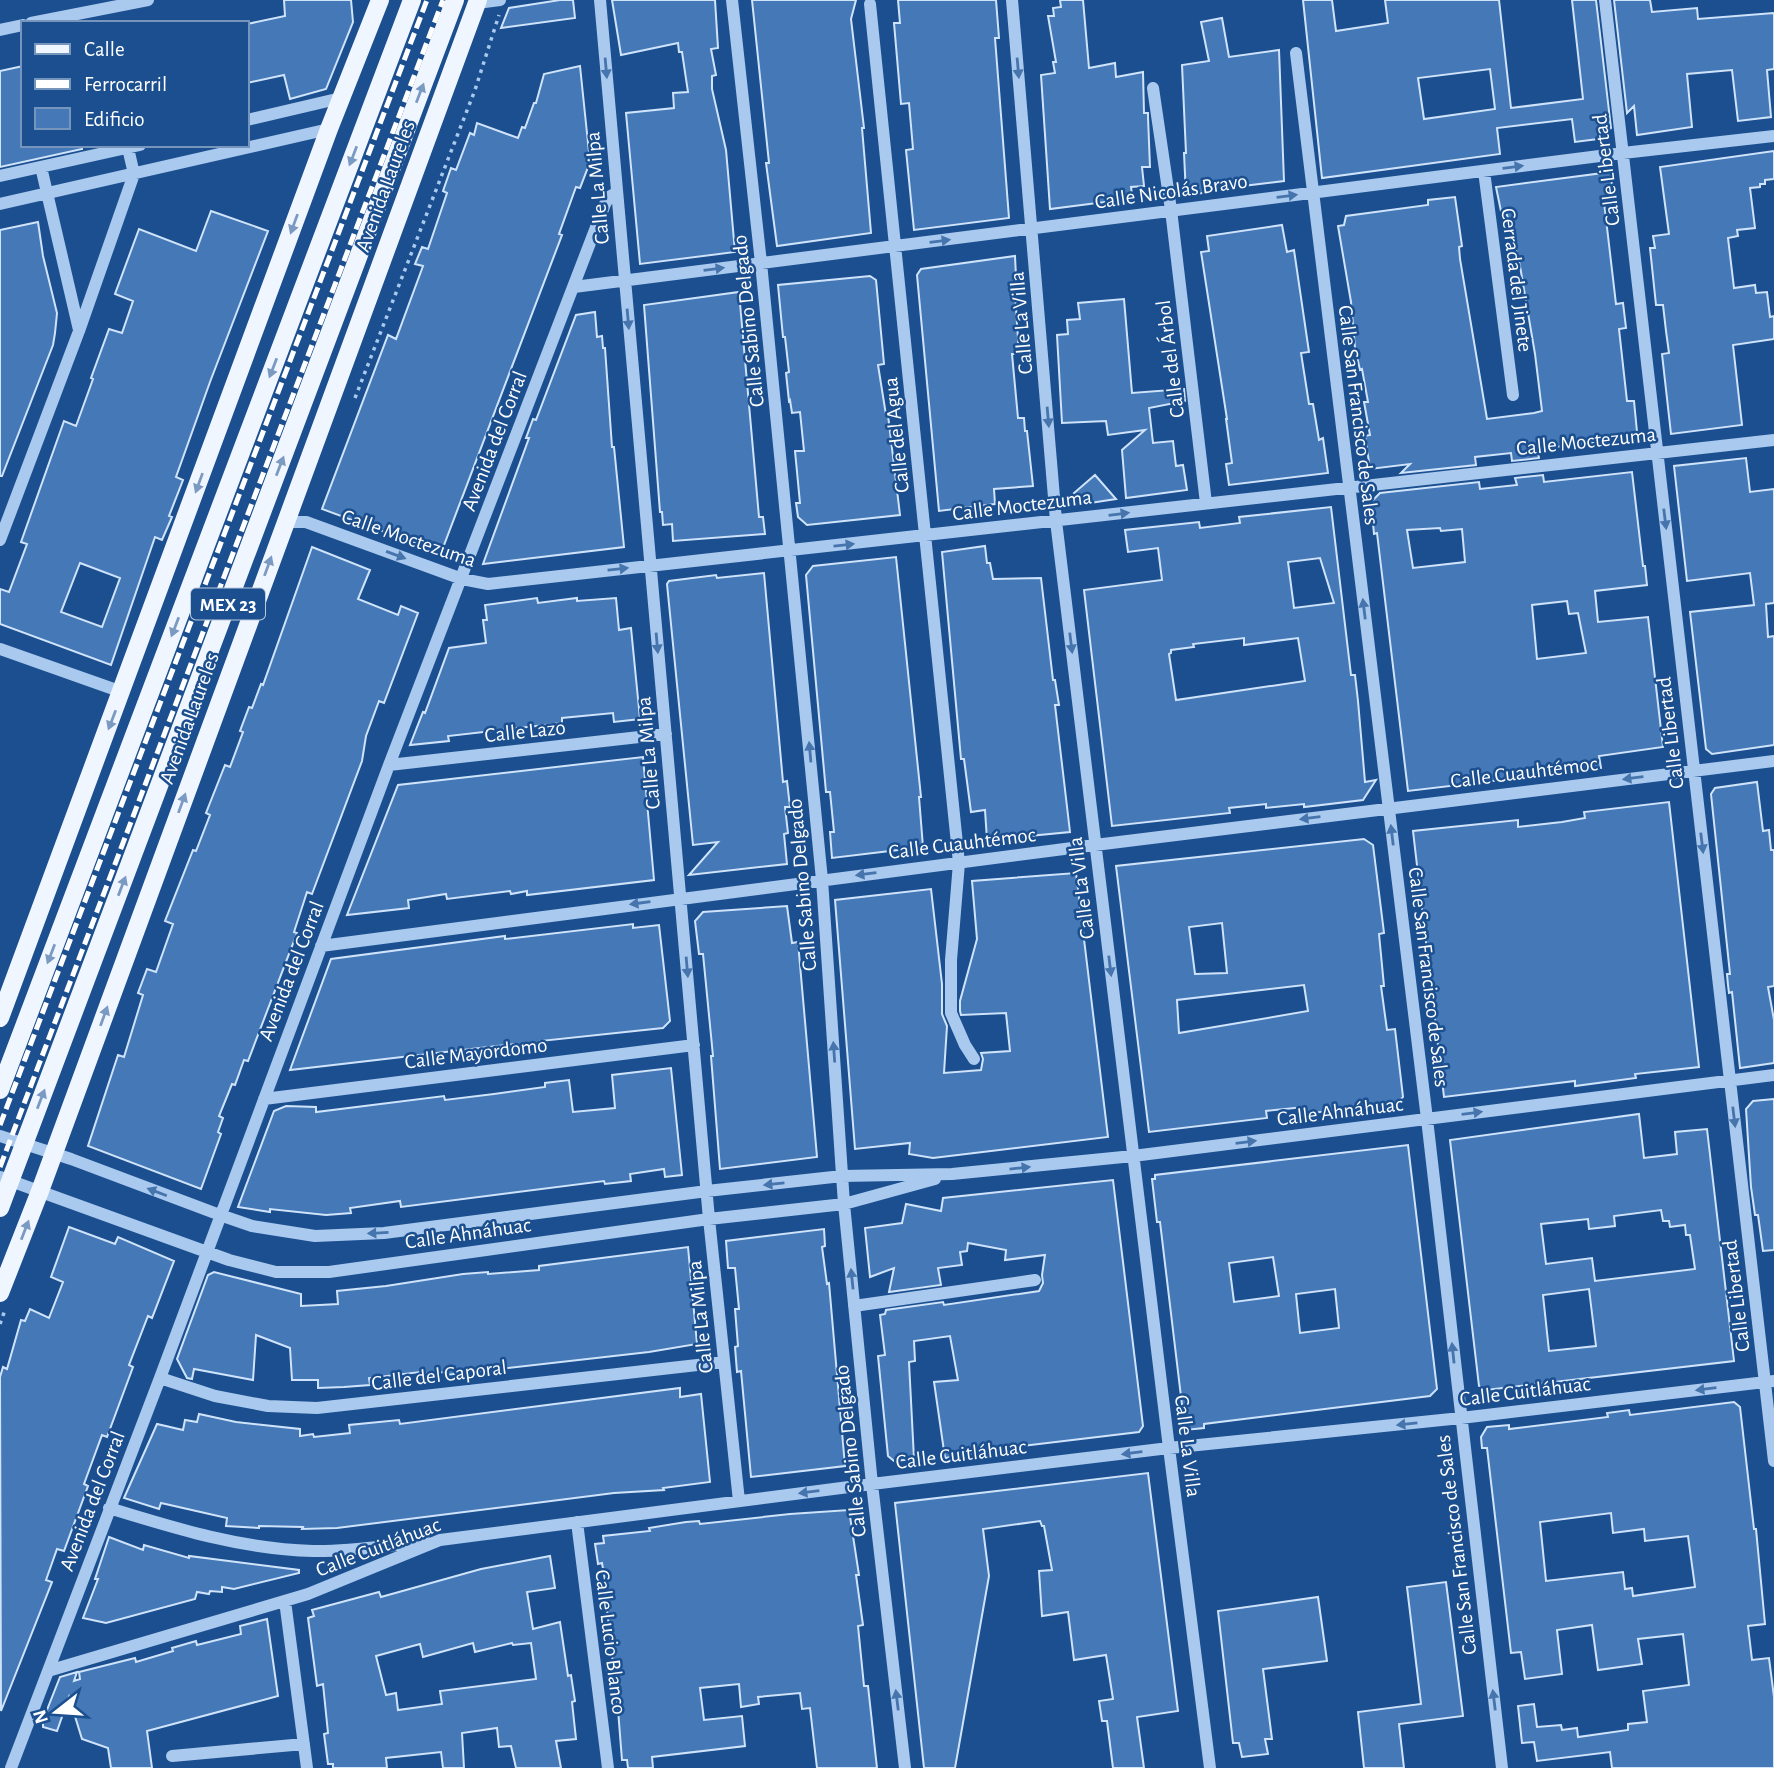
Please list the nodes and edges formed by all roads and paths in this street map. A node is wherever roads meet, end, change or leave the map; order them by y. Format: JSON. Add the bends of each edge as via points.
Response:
{"nodes":[{"id":1,"x":148,"y":0,"type":"edge"},
{"id":2,"x":380,"y":0,"type":"edge"},
{"id":3,"x":412,"y":0,"type":"edge"},
{"id":4,"x":456,"y":0,"type":"edge"},
{"id":5,"x":500,"y":0,"type":"edge"},
{"id":6,"x":600,"y":0,"type":"edge"},
{"id":7,"x":732,"y":0,"type":"edge"},
{"id":8,"x":1012,"y":0,"type":"edge"},
{"id":9,"x":1605,"y":0,"type":"edge"},
{"id":10,"x":477,"y":1,"type":"edge"},
{"id":11,"x":870,"y":4,"type":"dead end"},
{"id":12,"x":73,"y":6,"type":"edge"},
{"id":13,"x":36,"y":21,"type":"edge"},
{"id":14,"x":21,"y":25,"type":"edge"},
{"id":15,"x":0,"y":30,"type":"edge"},
{"id":16,"x":1296,"y":54,"type":"dead end"},
{"id":17,"x":1153,"y":88,"type":"dead end"},
{"id":18,"x":341,"y":98,"type":"junction"},
{"id":19,"x":248,"y":120,"type":"edge"},
{"id":20,"x":329,"y":129,"type":"junction"},
{"id":21,"x":1774,"y":136,"type":"edge"},
{"id":22,"x":134,"y":147,"type":"edge"},
{"id":23,"x":1623,"y":153,"type":"junction"},
{"id":24,"x":41,"y":167,"type":"junction"},
{"id":25,"x":1484,"y":171,"type":"junction"},
{"id":26,"x":134,"y":174,"type":"junction"},
{"id":27,"x":0,"y":176,"type":"edge"},
{"id":28,"x":1313,"y":192,"type":"junction"},
{"id":29,"x":616,"y":193,"type":"junction"},
{"id":30,"x":47,"y":194,"type":"junction"},
{"id":31,"x":0,"y":204,"type":"edge"},
{"id":32,"x":1171,"y":210,"type":"junction"},
{"id":33,"x":1032,"y":230,"type":"junction"},
{"id":34,"x":895,"y":246,"type":"junction"},
{"id":35,"x":761,"y":263,"type":"junction"},
{"id":36,"x":625,"y":280,"type":"junction"},
{"id":37,"x":574,"y":287,"type":"junction"},
{"id":38,"x":79,"y":331,"type":"junction"},
{"id":39,"x":1513,"y":394,"type":"dead end"},
{"id":40,"x":1774,"y":440,"type":"edge"},
{"id":41,"x":1657,"y":452,"type":"junction"},
{"id":42,"x":1349,"y":487,"type":"junction"},
{"id":43,"x":1206,"y":503,"type":"junction"},
{"id":44,"x":1056,"y":521,"type":"junction"},
{"id":45,"x":284,"y":522,"type":"junction"},
{"id":46,"x":925,"y":536,"type":"junction"},
{"id":47,"x":0,"y":540,"type":"edge"},
{"id":48,"x":790,"y":551,"type":"junction"},
{"id":49,"x":650,"y":566,"type":"junction"},
{"id":50,"x":462,"y":579,"type":"junction"},
{"id":51,"x":0,"y":649,"type":"edge"},
{"id":52,"x":122,"y":692,"type":"junction"},
{"id":53,"x":666,"y":734,"type":"junction"},
{"id":54,"x":1774,"y":761,"type":"edge"},
{"id":55,"x":389,"y":765,"type":"junction"},
{"id":56,"x":1694,"y":770,"type":"junction"},
{"id":57,"x":1388,"y":809,"type":"junction"},
{"id":58,"x":1095,"y":845,"type":"junction"},
{"id":59,"x":959,"y":863,"type":"junction"},
{"id":60,"x":822,"y":880,"type":"junction"},
{"id":61,"x":680,"y":898,"type":"junction"},
{"id":62,"x":321,"y":946,"type":"junction"},
{"id":63,"x":0,"y":1018,"type":"edge"},
{"id":64,"x":694,"y":1045,"type":"junction"},
{"id":65,"x":974,"y":1059,"type":"dead end"},
{"id":66,"x":1774,"y":1076,"type":"edge"},
{"id":67,"x":1730,"y":1081,"type":"junction"},
{"id":68,"x":0,"y":1090,"type":"edge"},
{"id":69,"x":264,"y":1099,"type":"junction"},
{"id":70,"x":1427,"y":1119,"type":"junction"},
{"id":71,"x":0,"y":1136,"type":"edge"},
{"id":72,"x":24,"y":1144,"type":"junction"},
{"id":73,"x":53,"y":1154,"type":"junction"},
{"id":74,"x":1133,"y":1156,"type":"junction"},
{"id":75,"x":952,"y":1174,"type":"junction"},
{"id":76,"x":842,"y":1176,"type":"junction"},
{"id":77,"x":5,"y":1179,"type":"edge"},
{"id":78,"x":40,"y":1191,"type":"junction"},
{"id":79,"x":707,"y":1191,"type":"junction"},
{"id":80,"x":845,"y":1204,"type":"junction"},
{"id":81,"x":0,"y":1208,"type":"edge"},
{"id":82,"x":220,"y":1215,"type":"junction"},
{"id":83,"x":709,"y":1219,"type":"junction"},
{"id":84,"x":206,"y":1252,"type":"junction"},
{"id":85,"x":1035,"y":1280,"type":"dead end"},
{"id":86,"x":0,"y":1293,"type":"edge"},
{"id":87,"x":855,"y":1306,"type":"junction"},
{"id":88,"x":724,"y":1362,"type":"junction"},
{"id":89,"x":160,"y":1378,"type":"junction"},
{"id":90,"x":1769,"y":1381,"type":"edge"},
{"id":91,"x":1461,"y":1418,"type":"junction"},
{"id":92,"x":1169,"y":1448,"type":"junction"},
{"id":93,"x":1774,"y":1461,"type":"edge"},
{"id":94,"x":872,"y":1484,"type":"junction"},
{"id":95,"x":739,"y":1501,"type":"junction"},
{"id":96,"x":110,"y":1508,"type":"junction"},
{"id":97,"x":577,"y":1522,"type":"junction"},
{"id":98,"x":440,"y":1540,"type":"junction"},
{"id":99,"x":285,"y":1601,"type":"junction"},
{"id":100,"x":48,"y":1671,"type":"junction"},
{"id":101,"x":304,"y":1744,"type":"junction"},
{"id":102,"x":172,"y":1756,"type":"dead end"},
{"id":103,"x":11,"y":1768,"type":"edge"},
{"id":104,"x":307,"y":1768,"type":"edge"},
{"id":105,"x":608,"y":1768,"type":"edge"},
{"id":106,"x":905,"y":1768,"type":"edge"},
{"id":107,"x":1210,"y":1768,"type":"edge"},
{"id":108,"x":1502,"y":1768,"type":"edge"}],
"edges":[{"from":1,"to":12,"type":"street"},
{"from":2,"to":18,"type":"main road"},
{"from":3,"to":68,"type":"main road","name":"Avenida Laureles","number":"MEX 23","one_way":true},
{"from":72,"to":4,"type":"main road","name":"Avenida Laureles","number":"MEX 23","one_way":true},
{"from":5,"to":10,"type":"street"},
{"from":6,"to":29,"type":"street","name":"Calle La Milpa","one_way":true},
{"from":7,"to":35,"type":"street","name":"Calle Sabino Delgado"},
{"from":8,"to":33,"type":"street","name":"Calle La Villa","one_way":true},
{"from":9,"to":23,"type":"street","name":"Calle Libertad"},
{"from":10,"to":45,"type":"main road","name":"Avenida Laureles"},
{"from":11,"to":34,"type":"street","name":"Calle del Agua"},
{"from":12,"to":13,"type":"street"},
{"from":14,"to":15,"type":"street"},
{"from":16,"to":28,"type":"street","name":"Calle San Francisco de Sales"},
{"from":17,"to":32,"type":"street","name":"Calle del Árbol"},
{"from":18,"to":19,"type":"street"},
{"from":18,"to":20,"type":"main road"},
{"from":20,"to":26,"type":"street"},
{"from":20,"to":52,"type":"main road","one_way":true},
{"from":21,"to":23,"type":"street","name":"Calle Nicolás Bravo"},
{"from":22,"to":24,"type":"street"},
{"from":22,"to":26,"type":"street"},
{"from":25,"to":23,"type":"street","name":"Calle Nicolás Bravo","one_way":true},
{"from":23,"to":41,"type":"street","name":"Calle Libertad"},
{"from":24,"to":27,"type":"street"},
{"from":24,"to":30,"type":"street"},
{"from":25,"to":28,"type":"street","name":"Calle Nicolás Bravo"},
{"from":25,"to":39,"type":"street","name":"Cerrada del Jinete"},
{"from":26,"to":30,"type":"street"},
{"from":26,"to":38,"type":"street"},
{"from":32,"to":28,"type":"street","name":"Calle Nicolás Bravo","one_way":true},
{"from":28,"to":42,"type":"street","name":"Calle San Francisco de Sales"},
{"from":29,"to":36,"type":"street","name":"Calle La Milpa"},
{"from":29,"to":37,"type":"street","name":"Avenida del Corral","via":[[605,204]]},
{"from":30,"to":31,"type":"street"},
{"from":30,"to":38,"type":"street"},
{"from":32,"to":33,"type":"street","name":"Calle Nicolás Bravo"},
{"from":32,"to":43,"type":"street","name":"Calle del Árbol"},
{"from":34,"to":33,"type":"street","name":"Calle Nicolás Bravo","one_way":true},
{"from":33,"to":44,"type":"street","name":"Calle La Villa","one_way":true},
{"from":34,"to":35,"type":"street","name":"Calle Nicolás Bravo"},
{"from":34,"to":46,"type":"street","name":"Calle del Agua"},
{"from":36,"to":35,"type":"street","name":"Calle Nicolás Bravo","one_way":true},
{"from":35,"to":48,"type":"street","name":"Calle Sabino Delgado"},
{"from":36,"to":37,"type":"street","name":"Calle Nicolás Bravo"},
{"from":36,"to":49,"type":"street","name":"Calle La Milpa","one_way":true},
{"from":37,"to":50,"type":"street","name":"Avenida del Corral"},
{"from":38,"to":47,"type":"street"},
{"from":40,"to":41,"type":"street","name":"Calle Moctezuma"},
{"from":41,"to":42,"type":"street","name":"Calle Moctezuma"},
{"from":41,"to":56,"type":"street","name":"Calle Libertad","one_way":true},
{"from":42,"to":43,"type":"street","name":"Calle Moctezuma"},
{"from":57,"to":42,"type":"street","name":"Calle San Francisco de Sales","one_way":true},
{"from":44,"to":43,"type":"street","name":"Calle Moctezuma","one_way":true},
{"from":44,"to":46,"type":"street","name":"Calle Moctezuma"},
{"from":44,"to":58,"type":"street","name":"Calle La Villa","one_way":true},
{"from":45,"to":50,"type":"street","name":"Calle Moctezuma","one_way":true,"via":[[306,522]]},
{"from":73,"to":45,"type":"main road","name":"Avenida Laureles","one_way":true},
{"from":48,"to":46,"type":"street","name":"Calle Moctezuma","one_way":true},
{"from":46,"to":59,"type":"street","name":"Calle del Agua"},
{"from":48,"to":49,"type":"street","name":"Calle Moctezuma"},
{"from":60,"to":48,"type":"street","name":"Calle Sabino Delgado","one_way":true},
{"from":50,"to":49,"type":"street","name":"Calle Moctezuma","one_way":true,"via":[[488,584]]},
{"from":49,"to":53,"type":"street","name":"Calle La Milpa","one_way":true},
{"from":50,"to":55,"type":"street","name":"Avenida del Corral"},
{"from":51,"to":52,"type":"street"},
{"from":52,"to":63,"type":"main road","one_way":true},
{"from":53,"to":55,"type":"street","name":"Calle Lazo"},
{"from":53,"to":61,"type":"street","name":"Calle La Milpa"},
{"from":54,"to":56,"type":"street","name":"Calle Cuauhtémoc"},
{"from":55,"to":62,"type":"street","name":"Avenida del Corral"},
{"from":56,"to":57,"type":"street","name":"Calle Cuauhtémoc","one_way":true},
{"from":56,"to":67,"type":"street","name":"Calle Libertad","one_way":true},
{"from":57,"to":58,"type":"street","name":"Calle Cuauhtémoc","one_way":true},
{"from":70,"to":57,"type":"street","name":"Calle San Francisco de Sales","one_way":true},
{"from":58,"to":59,"type":"street","name":"Calle Cuauhtémoc"},
{"from":58,"to":74,"type":"street","name":"Calle La Villa","one_way":true},
{"from":59,"to":60,"type":"street","name":"Calle Cuauhtémoc","one_way":true},
{"from":59,"to":65,"type":"street","name":"Calle del Agua","via":[[951,1013]]},
{"from":60,"to":61,"type":"street","name":"Calle Cuauhtémoc"},
{"from":76,"to":60,"type":"street","name":"Calle Sabino Delgado","one_way":true},
{"from":61,"to":62,"type":"street","name":"Calle Cuauhtémoc","one_way":true},
{"from":61,"to":64,"type":"street","name":"Calle La Milpa","one_way":true},
{"from":62,"to":69,"type":"street","name":"Avenida del Corral"},
{"from":64,"to":69,"type":"street","name":"Calle Mayordomo"},
{"from":64,"to":79,"type":"street","name":"Calle La Milpa"},
{"from":66,"to":67,"type":"street","name":"Calle Ahnáhuac"},
{"from":70,"to":67,"type":"street","name":"Calle Ahnáhuac","one_way":true},
{"from":67,"to":90,"type":"street","name":"Calle Libertad","one_way":true},
{"from":69,"to":82,"type":"street","name":"Avenida del Corral"},
{"from":74,"to":70,"type":"street","name":"Calle Ahnáhuac","one_way":true},
{"from":91,"to":70,"type":"street","name":"Calle San Francisco de Sales","one_way":true},
{"from":71,"to":72,"type":"street","name":"Calle Ahnáhuac"},
{"from":72,"to":73,"type":"street","name":"Calle Ahnáhuac"},
{"from":72,"to":77,"type":"main road","name":"Avenida Laureles","number":"MEX 23"},
{"from":73,"to":78,"type":"main road","name":"Avenida Laureles"},
{"from":82,"to":73,"type":"street","name":"Calle Ahnáhuac","one_way":true},
{"from":75,"to":74,"type":"street","name":"Calle Ahnáhuac","one_way":true},
{"from":74,"to":92,"type":"street","name":"Calle La Villa"},
{"from":75,"to":76,"type":"street","name":"Calle Ahnáhuac"},
{"from":75,"to":80,"type":"street","name":"Calle Ahnáhuac"},
{"from":76,"to":79,"type":"street","name":"Calle Ahnáhuac","one_way":true},
{"from":76,"to":80,"type":"street","name":"Calle Sabino Delgado"},
{"from":77,"to":78,"type":"street","name":"Calle Ahnáhuac"},
{"from":77,"to":81,"type":"main road","name":"Avenida Laureles","number":"MEX 23"},
{"from":78,"to":84,"type":"street","name":"Calle Ahnáhuac"},
{"from":86,"to":78,"type":"main road","name":"Avenida Laureles","one_way":true},
{"from":79,"to":82,"type":"street","name":"Calle Ahnáhuac","one_way":true,"via":[[384,1233],[315,1236],[252,1226]]},
{"from":79,"to":83,"type":"street","name":"Calle La Milpa"},
{"from":80,"to":83,"type":"street","name":"Calle Ahnáhuac"},
{"from":87,"to":80,"type":"street","name":"Calle Sabino Delgado","one_way":true},
{"from":82,"to":84,"type":"street","name":"Avenida del Corral"},
{"from":83,"to":84,"type":"street","name":"Calle Ahnáhuac","via":[[329,1272],[276,1272]]},
{"from":83,"to":88,"type":"street","name":"Calle La Milpa"},
{"from":84,"to":89,"type":"street","name":"Avenida del Corral"},
{"from":85,"to":87,"type":"street"},
{"from":87,"to":94,"type":"street","name":"Calle Sabino Delgado"},
{"from":88,"to":89,"type":"street","name":"Calle del Caporal","via":[[317,1408],[268,1406],[215,1396]]},
{"from":88,"to":95,"type":"street","name":"Calle La Milpa"},
{"from":89,"to":96,"type":"street","name":"Avenida del Corral"},
{"from":90,"to":91,"type":"street","name":"Calle Cuitláhuac","one_way":true},
{"from":90,"to":93,"type":"street","name":"Calle Libertad"},
{"from":91,"to":92,"type":"street","name":"Calle Cuitláhuac","one_way":true},
{"from":108,"to":91,"type":"street","name":"Calle San Francisco de Sales","one_way":true},
{"from":92,"to":94,"type":"street","name":"Calle Cuitláhuac","one_way":true},
{"from":92,"to":107,"type":"street","name":"Calle La Villa"},
{"from":94,"to":95,"type":"street","name":"Calle Cuitláhuac","one_way":true},
{"from":106,"to":94,"type":"street","name":"Calle Sabino Delgado","one_way":true},
{"from":95,"to":97,"type":"street","name":"Calle Cuitláhuac"},
{"from":96,"to":98,"type":"street","via":[[200,1536],[266,1548],[316,1552]]},
{"from":96,"to":100,"type":"street","name":"Avenida del Corral"},
{"from":97,"to":98,"type":"street","name":"Calle Cuitláhuac"},
{"from":97,"to":105,"type":"street","name":"Calle Lucio Blanco"},
{"from":98,"to":99,"type":"street","name":"Calle Cuitláhuac"},
{"from":99,"to":100,"type":"street","name":"Calle Cuitláhuac"},
{"from":99,"to":101,"type":"street"},
{"from":100,"to":103,"type":"street","name":"Avenida del Corral"},
{"from":101,"to":102,"type":"street"},
{"from":101,"to":104,"type":"street"}]}
